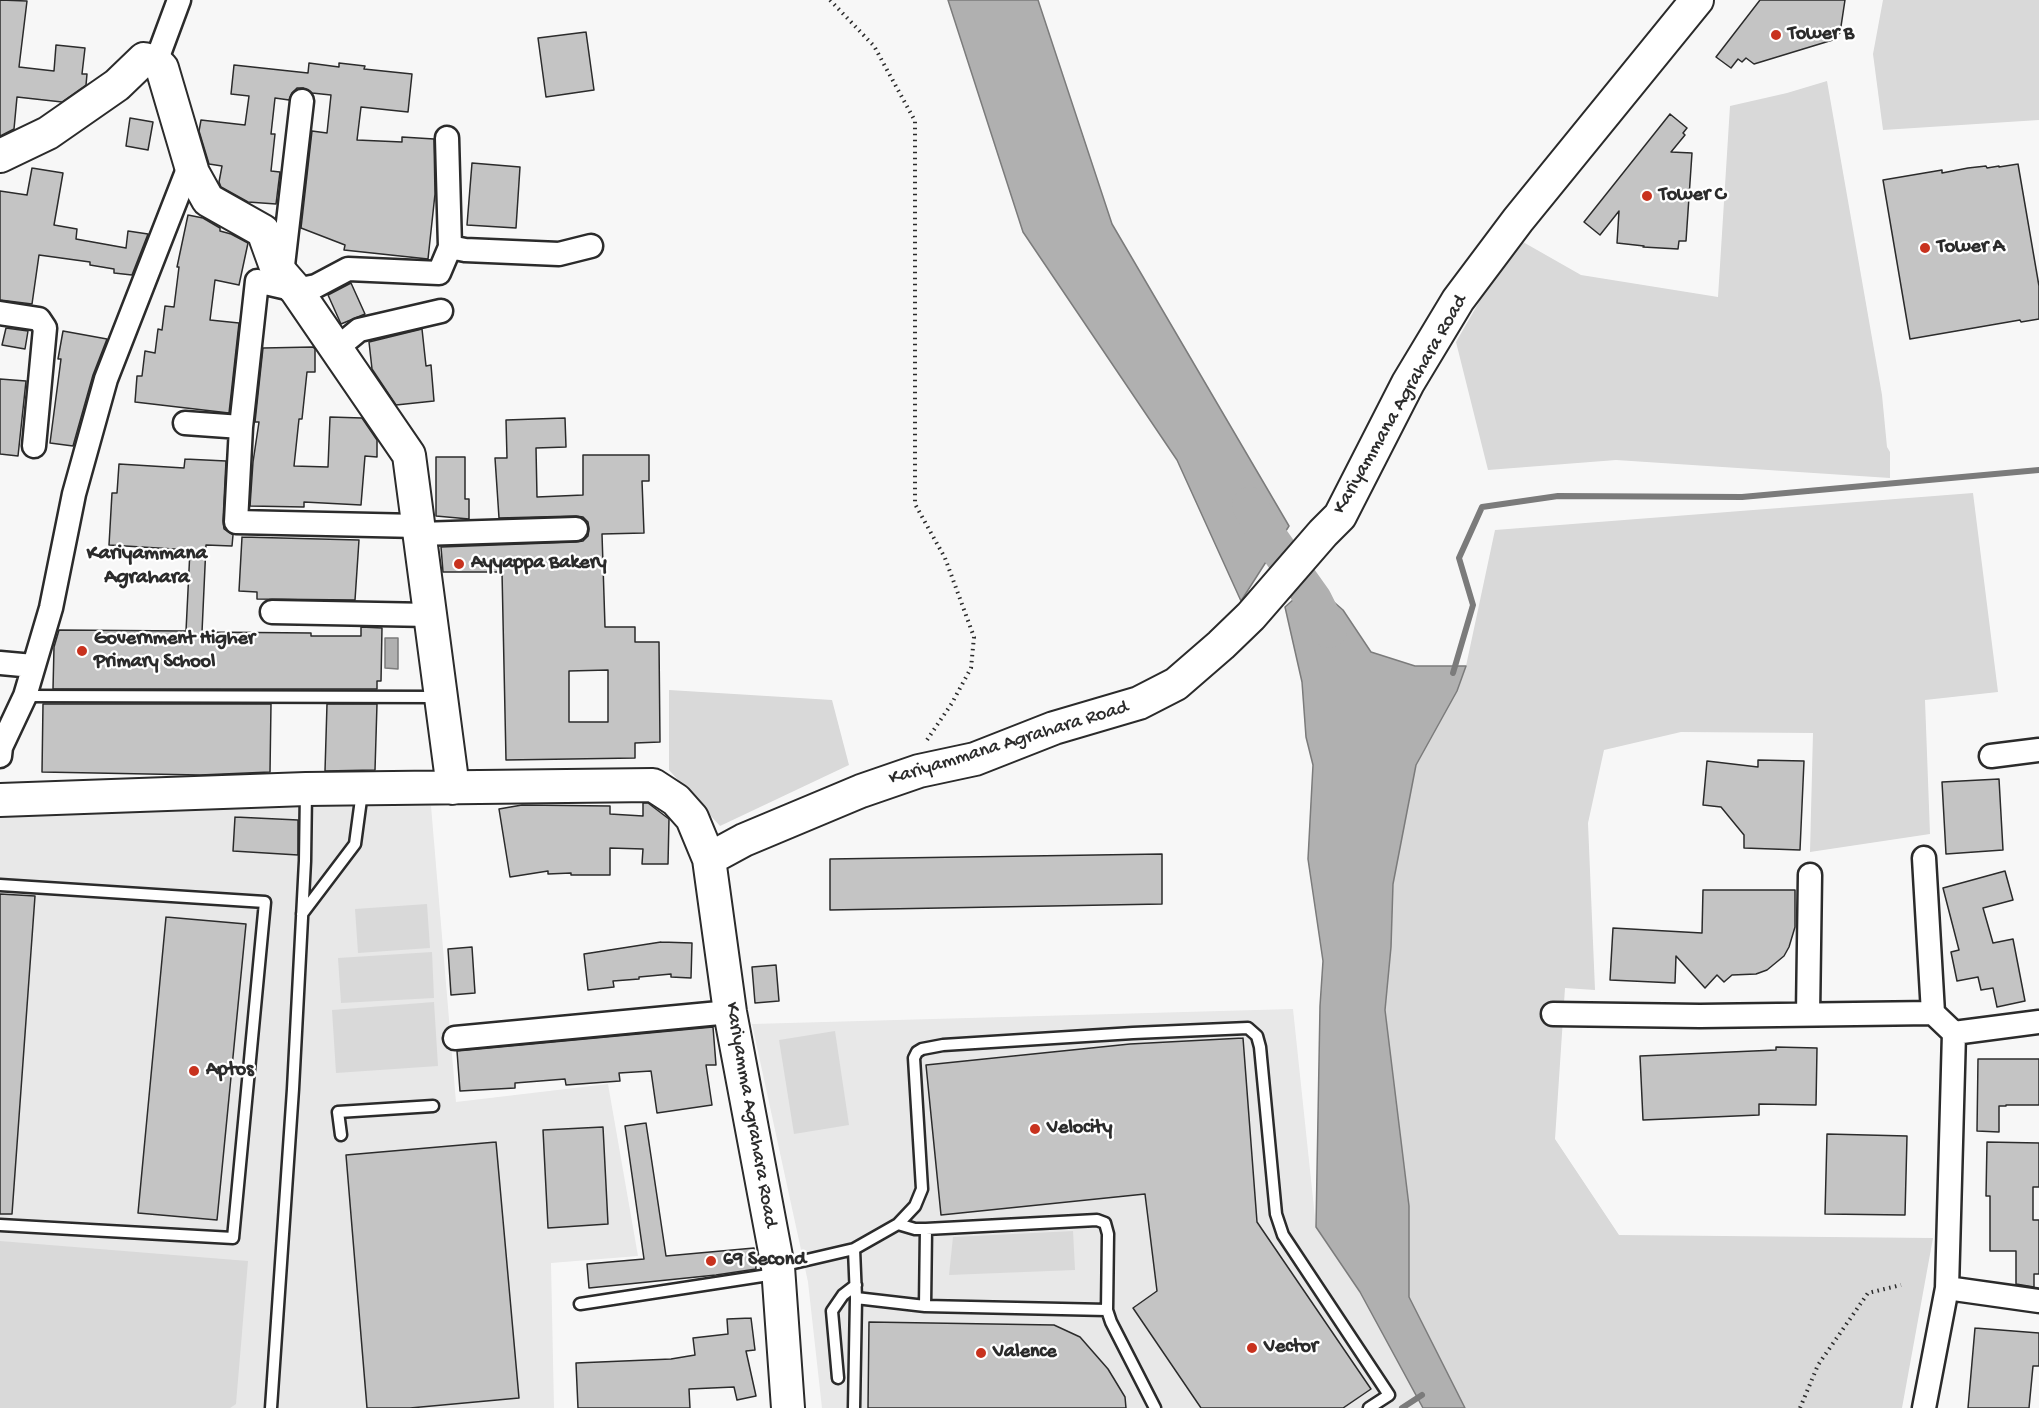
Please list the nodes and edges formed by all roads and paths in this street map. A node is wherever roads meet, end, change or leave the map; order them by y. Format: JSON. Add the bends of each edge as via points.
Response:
{"nodes":[{"id":1,"x":179,"y":0,"type":"edge"},
{"id":2,"x":830,"y":0,"type":"edge"},
{"id":3,"x":1696,"y":0,"type":"edge"},
{"id":4,"x":156,"y":62,"type":"junction"},
{"id":5,"x":302,"y":101,"type":"dead end"},
{"id":6,"x":447,"y":138,"type":"dead end"},
{"id":7,"x":0,"y":156,"type":"edge"},
{"id":8,"x":190,"y":164,"type":"junction"},
{"id":9,"x":591,"y":246,"type":"dead end"},
{"id":10,"x":450,"y":247,"type":"junction"},
{"id":11,"x":289,"y":282,"type":"junction"},
{"id":12,"x":441,"y":311,"type":"dead end"},
{"id":13,"x":0,"y":313,"type":"edge"},
{"id":14,"x":336,"y":349,"type":"junction"},
{"id":15,"x":185,"y":423,"type":"dead end"},
{"id":16,"x":241,"y":427,"type":"junction"},
{"id":17,"x":34,"y":446,"type":"dead end"},
{"id":18,"x":576,"y":529,"type":"dead end"},
{"id":19,"x":419,"y":530,"type":"junction"},
{"id":20,"x":272,"y":612,"type":"dead end"},
{"id":21,"x":430,"y":615,"type":"junction"},
{"id":22,"x":0,"y":663,"type":"edge"},
{"id":23,"x":33,"y":666,"type":"junction"},
{"id":24,"x":25,"y":696,"type":"junction"},
{"id":25,"x":441,"y":697,"type":"junction"},
{"id":26,"x":2039,"y":750,"type":"edge"},
{"id":27,"x":0,"y":756,"type":"edge"},
{"id":28,"x":1991,"y":756,"type":"dead end"},
{"id":29,"x":903,"y":776,"type":"junction"},
{"id":30,"x":453,"y":788,"type":"junction"},
{"id":31,"x":306,"y":789,"type":"junction"},
{"id":32,"x":363,"y":789,"type":"junction"},
{"id":33,"x":0,"y":800,"type":"edge"},
{"id":34,"x":1924,"y":858,"type":"dead end"},
{"id":35,"x":709,"y":859,"type":"junction"},
{"id":36,"x":1810,"y":875,"type":"dead end"},
{"id":37,"x":0,"y":885,"type":"edge"},
{"id":38,"x":302,"y":915,"type":"junction"},
{"id":39,"x":730,"y":1012,"type":"junction"},
{"id":40,"x":1933,"y":1013,"type":"junction"},
{"id":41,"x":1553,"y":1014,"type":"dead end"},
{"id":42,"x":1808,"y":1014,"type":"junction"},
{"id":43,"x":2039,"y":1022,"type":"edge"},
{"id":44,"x":1954,"y":1034,"type":"junction"},
{"id":45,"x":455,"y":1038,"type":"dead end"},
{"id":46,"x":433,"y":1106,"type":"dead end"},
{"id":47,"x":341,"y":1135,"type":"dead end"},
{"id":48,"x":898,"y":1224,"type":"junction"},
{"id":49,"x":0,"y":1225,"type":"edge"},
{"id":50,"x":926,"y":1229,"type":"junction"},
{"id":51,"x":854,"y":1249,"type":"junction"},
{"id":52,"x":778,"y":1270,"type":"junction"},
{"id":53,"x":856,"y":1285,"type":"junction"},
{"id":54,"x":1901,"y":1285,"type":"dead end"},
{"id":55,"x":1947,"y":1288,"type":"junction"},
{"id":56,"x":856,"y":1298,"type":"junction"},
{"id":57,"x":2039,"y":1301,"type":"edge"},
{"id":58,"x":580,"y":1304,"type":"dead end"},
{"id":59,"x":925,"y":1306,"type":"junction"},
{"id":60,"x":1107,"y":1310,"type":"junction"},
{"id":61,"x":838,"y":1378,"type":"dead end"},
{"id":62,"x":271,"y":1408,"type":"edge"},
{"id":63,"x":788,"y":1408,"type":"edge"},
{"id":64,"x":854,"y":1408,"type":"edge"},
{"id":65,"x":1155,"y":1408,"type":"edge"},
{"id":66,"x":1369,"y":1408,"type":"edge"},
{"id":67,"x":1800,"y":1408,"type":"edge"},
{"id":68,"x":1924,"y":1408,"type":"edge"}],
"edges":[{"from":1,"to":4,"type":"street"},
{"from":2,"to":29,"type":"path","via":[[874,46],[915,121],[915,504],[945,558],[974,637],[971,668]]},
{"from":3,"to":29,"type":"street","name":"Kariyammana Agrahara Road","via":[[1458,300],[1408,383],[1340,516],[1251,616],[1176,684],[1139,703],[1054,728],[975,759]]},
{"from":4,"to":7,"type":"street","via":[[144,59],[117,85],[48,133]]},
{"from":4,"to":8,"type":"street","via":[[162,68]]},
{"from":5,"to":11,"type":"street"},
{"from":6,"to":10,"type":"street"},
{"from":8,"to":11,"type":"street","via":[[208,200],[263,231],[276,267]]},
{"from":8,"to":23,"type":"street","via":[[106,379],[74,494],[51,608]]},
{"from":9,"to":10,"type":"street","via":[[560,254]]},
{"from":10,"to":11,"type":"street","via":[[439,273],[348,269],[316,286]]},
{"from":11,"to":14,"type":"street"},
{"from":11,"to":16,"type":"street","via":[[257,281]]},
{"from":12,"to":14,"type":"street","via":[[359,330]]},
{"from":13,"to":17,"type":"street","via":[[39,320],[45,328]]},
{"from":14,"to":19,"type":"street","via":[[409,455]]},
{"from":15,"to":16,"type":"street"},
{"from":16,"to":19,"type":"street","via":[[236,522]]},
{"from":18,"to":19,"type":"street"},
{"from":19,"to":21,"type":"street"},
{"from":20,"to":21,"type":"street"},
{"from":21,"to":25,"type":"street"},
{"from":22,"to":23,"type":"street"},
{"from":23,"to":24,"type":"street"},
{"from":24,"to":25,"type":"lane"},
{"from":24,"to":27,"type":"street"},
{"from":25,"to":30,"type":"street"},
{"from":26,"to":28,"type":"street"},
{"from":29,"to":35,"type":"street","name":"Kariyammana Agrahara Road","via":[[744,840]]},
{"from":30,"to":32,"type":"street","name":"Kariyamma Agrahara Road"},
{"from":30,"to":35,"type":"street","name":"Kariyamma Agrahara Road","via":[[653,785],[676,800],[692,818]]},
{"from":31,"to":32,"type":"street","name":"Kariyamma Agrahara Road"},
{"from":31,"to":33,"type":"street","name":"Kariyamma Agrahara Road"},
{"from":31,"to":38,"type":"lane"},
{"from":32,"to":38,"type":"lane","via":[[355,844]]},
{"from":34,"to":40,"type":"street"},
{"from":35,"to":39,"type":"street","name":"Kariyamma Agrahara Road"},
{"from":36,"to":42,"type":"street"},
{"from":37,"to":49,"type":"lane","via":[[265,902],[233,1238]]},
{"from":38,"to":62,"type":"lane"},
{"from":39,"to":45,"type":"street"},
{"from":39,"to":52,"type":"street","name":"Kariyamma Agrahara Road"},
{"from":40,"to":42,"type":"street"},
{"from":40,"to":44,"type":"street"},
{"from":41,"to":42,"type":"street"},
{"from":43,"to":44,"type":"street"},
{"from":44,"to":55,"type":"street"},
{"from":46,"to":47,"type":"lane","via":[[338,1112]]},
{"from":48,"to":50,"type":"lane"},
{"from":48,"to":51,"type":"lane"},
{"from":48,"to":66,"type":"lane","via":[[915,1206],[922,1189],[914,1058],[917,1052],[943,1045],[1248,1029],[1257,1036],[1260,1047],[1279,1224],[1389,1395]]},
{"from":50,"to":59,"type":"lane"},
{"from":50,"to":60,"type":"lane","via":[[1097,1220],[1105,1224],[1108,1234]]},
{"from":51,"to":52,"type":"lane"},
{"from":51,"to":53,"type":"lane"},
{"from":52,"to":58,"type":"lane"},
{"from":52,"to":63,"type":"street","name":"Kariyamma Agrahara Road"},
{"from":53,"to":56,"type":"lane"},
{"from":53,"to":61,"type":"lane","via":[[832,1311]]},
{"from":54,"to":67,"type":"path","via":[[1868,1293],[1818,1365]]},
{"from":55,"to":57,"type":"street"},
{"from":55,"to":68,"type":"street"},
{"from":56,"to":59,"type":"lane"},
{"from":56,"to":64,"type":"lane"},
{"from":59,"to":60,"type":"lane"},
{"from":60,"to":65,"type":"lane"}]}
